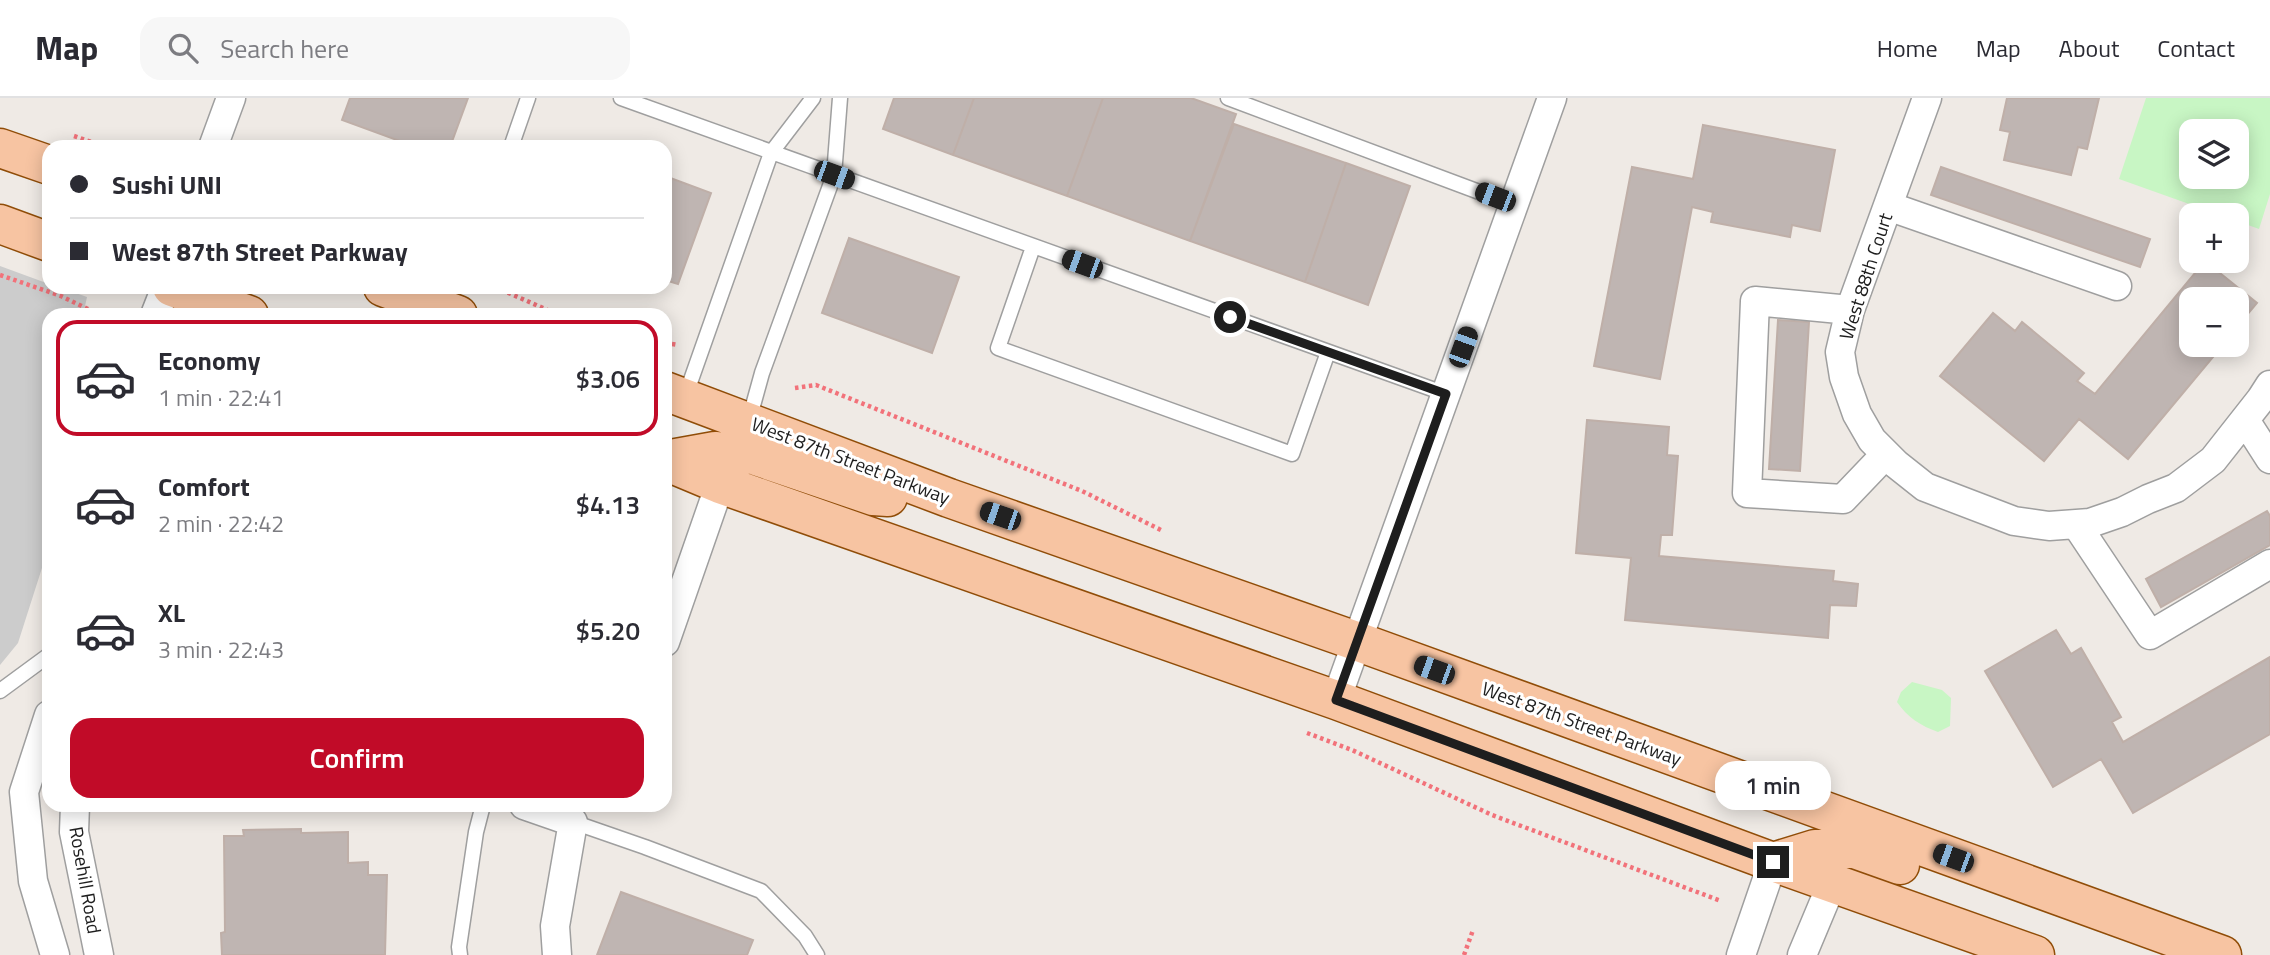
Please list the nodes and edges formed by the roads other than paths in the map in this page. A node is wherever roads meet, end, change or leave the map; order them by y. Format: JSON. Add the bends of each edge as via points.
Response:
{"nodes":[{"id":1,"x":231,"y":98,"type":"edge"},
{"id":2,"x":528,"y":98,"type":"edge"},
{"id":3,"x":621,"y":98,"type":"edge"},
{"id":4,"x":813,"y":98,"type":"edge"},
{"id":5,"x":840,"y":98,"type":"edge"},
{"id":6,"x":1228,"y":98,"type":"edge"},
{"id":7,"x":1552,"y":98,"type":"edge"},
{"id":8,"x":1927,"y":98,"type":"edge"},
{"id":9,"x":216,"y":140,"type":"edge"},
{"id":10,"x":513,"y":140,"type":"edge"},
{"id":11,"x":0,"y":148,"type":"edge"},
{"id":12,"x":771,"y":153,"type":"junction"},
{"id":13,"x":42,"y":163,"type":"edge"},
{"id":14,"x":834,"y":175,"type":"junction"},
{"id":15,"x":1514,"y":205,"type":"junction"},
{"id":16,"x":1888,"y":206,"type":"junction"},
{"id":17,"x":0,"y":224,"type":"edge"},
{"id":18,"x":42,"y":239,"type":"edge"},
{"id":19,"x":1033,"y":247,"type":"junction"},
{"id":20,"x":2117,"y":286,"type":"dead end"},
{"id":21,"x":192,"y":294,"type":"edge"},
{"id":22,"x":402,"y":294,"type":"edge"},
{"id":23,"x":230,"y":308,"type":"edge"},
{"id":24,"x":439,"y":308,"type":"edge"},
{"id":25,"x":1850,"y":310,"type":"junction"},
{"id":26,"x":1328,"y":352,"type":"junction"},
{"id":27,"x":2270,"y":385,"type":"edge"},
{"id":28,"x":675,"y":394,"type":"edge"},
{"id":29,"x":1446,"y":394,"type":"junction"},
{"id":30,"x":2245,"y":420,"type":"junction"},
{"id":31,"x":749,"y":421,"type":"junction"},
{"id":32,"x":1886,"y":454,"type":"junction"},
{"id":33,"x":2270,"y":459,"type":"edge"},
{"id":34,"x":672,"y":460,"type":"edge"},
{"id":35,"x":672,"y":464,"type":"edge"},
{"id":36,"x":720,"y":484,"type":"junction"},
{"id":37,"x":949,"y":498,"type":"junction"},
{"id":38,"x":2076,"y":524,"type":"junction"},
{"id":39,"x":2270,"y":564,"type":"edge"},
{"id":40,"x":672,"y":622,"type":"edge"},
{"id":41,"x":1356,"y":641,"type":"junction"},
{"id":42,"x":42,"y":660,"type":"edge"},
{"id":43,"x":0,"y":691,"type":"edge"},
{"id":44,"x":1336,"y":700,"type":"junction"},
{"id":45,"x":42,"y":739,"type":"edge"},
{"id":46,"x":75,"y":812,"type":"edge"},
{"id":47,"x":481,"y":812,"type":"edge"},
{"id":48,"x":577,"y":812,"type":"edge"},
{"id":49,"x":579,"y":812,"type":"edge"},
{"id":50,"x":1773,"y":862,"type":"junction"},
{"id":51,"x":1833,"y":881,"type":"junction"},
{"id":52,"x":2161,"y":933,"type":"junction"},
{"id":53,"x":55,"y":955,"type":"edge"},
{"id":54,"x":99,"y":955,"type":"edge"},
{"id":55,"x":460,"y":955,"type":"edge"},
{"id":56,"x":556,"y":955,"type":"edge"},
{"id":57,"x":817,"y":955,"type":"edge"},
{"id":58,"x":1741,"y":955,"type":"edge"},
{"id":59,"x":1802,"y":955,"type":"edge"},
{"id":60,"x":2035,"y":955,"type":"edge"},
{"id":61,"x":2222,"y":955,"type":"edge"}],
"edges":[{"from":1,"to":9,"type":"street"},
{"from":2,"to":10,"type":"lane"},
{"from":3,"to":12,"type":"lane"},
{"from":4,"to":12,"type":"lane"},
{"from":5,"to":14,"type":"lane"},
{"from":6,"to":15,"type":"lane"},
{"from":7,"to":15,"type":"street"},
{"from":8,"to":16,"type":"street","name":"West 88th Court"},
{"from":11,"to":13,"type":"main road"},
{"from":12,"to":14,"type":"lane"},
{"from":12,"to":28,"type":"lane"},
{"from":14,"to":19,"type":"lane"},
{"from":14,"to":31,"type":"lane"},
{"from":15,"to":29,"type":"street"},
{"from":16,"to":20,"type":"street"},
{"from":16,"to":25,"type":"street","name":"West 88th Court"},
{"from":17,"to":18,"type":"main road"},
{"from":19,"to":26,"type":"lane"},
{"from":19,"to":26,"type":"lane","via":[[998,348],[1279,450],[1292,454]]},
{"from":21,"to":23,"type":"main road"},
{"from":22,"to":24,"type":"main road"},
{"from":25,"to":32,"type":"street","name":"West 88th Court","via":[[1840,352],[1844,377],[1857,414]]},
{"from":25,"to":32,"type":"street","via":[[1755,301],[1747,493],[1843,499]]},
{"from":26,"to":29,"type":"lane"},
{"from":27,"to":30,"type":"street","name":"West 88th Court"},
{"from":28,"to":31,"type":"main road","name":"West 87th Street Parkway"},
{"from":29,"to":41,"type":"street"},
{"from":30,"to":33,"type":"street"},
{"from":30,"to":38,"type":"street","name":"West 88th Court","via":[[2213,460],[2176,488],[2122,512]]},
{"from":31,"to":37,"type":"main road","name":"West 87th Street Parkway"},
{"from":32,"to":38,"type":"street","name":"West 88th Court","via":[[1925,487],[2014,521]]},
{"from":34,"to":37,"type":"main road","via":[[715,451],[753,455],[873,496]]},
{"from":35,"to":36,"type":"main road"},
{"from":36,"to":40,"type":"street"},
{"from":36,"to":44,"type":"main road"},
{"from":37,"to":41,"type":"main road","name":"West 87th Street Parkway"},
{"from":38,"to":39,"type":"street","via":[[2150,635]]},
{"from":41,"to":44,"type":"street"},
{"from":41,"to":52,"type":"main road","name":"West 87th Street Parkway"},
{"from":42,"to":43,"type":"lane"},
{"from":44,"to":50,"type":"main road"},
{"from":45,"to":53,"type":"street","via":[[24,792],[33,881]]},
{"from":46,"to":54,"type":"street","name":"Rosehill Road","via":[[74,832]]},
{"from":47,"to":55,"type":"lane"},
{"from":48,"to":56,"type":"street","via":[[555,926]]},
{"from":49,"to":57,"type":"lane","via":[[645,847],[761,891]]},
{"from":50,"to":51,"type":"main road"},
{"from":50,"to":52,"type":"main road","via":[[1815,849],[1855,849],[2124,948]]},
{"from":50,"to":58,"type":"street"},
{"from":51,"to":59,"type":"street"},
{"from":51,"to":60,"type":"main road"},
{"from":52,"to":61,"type":"main road","name":"West 87th Street Parkway"}]}
